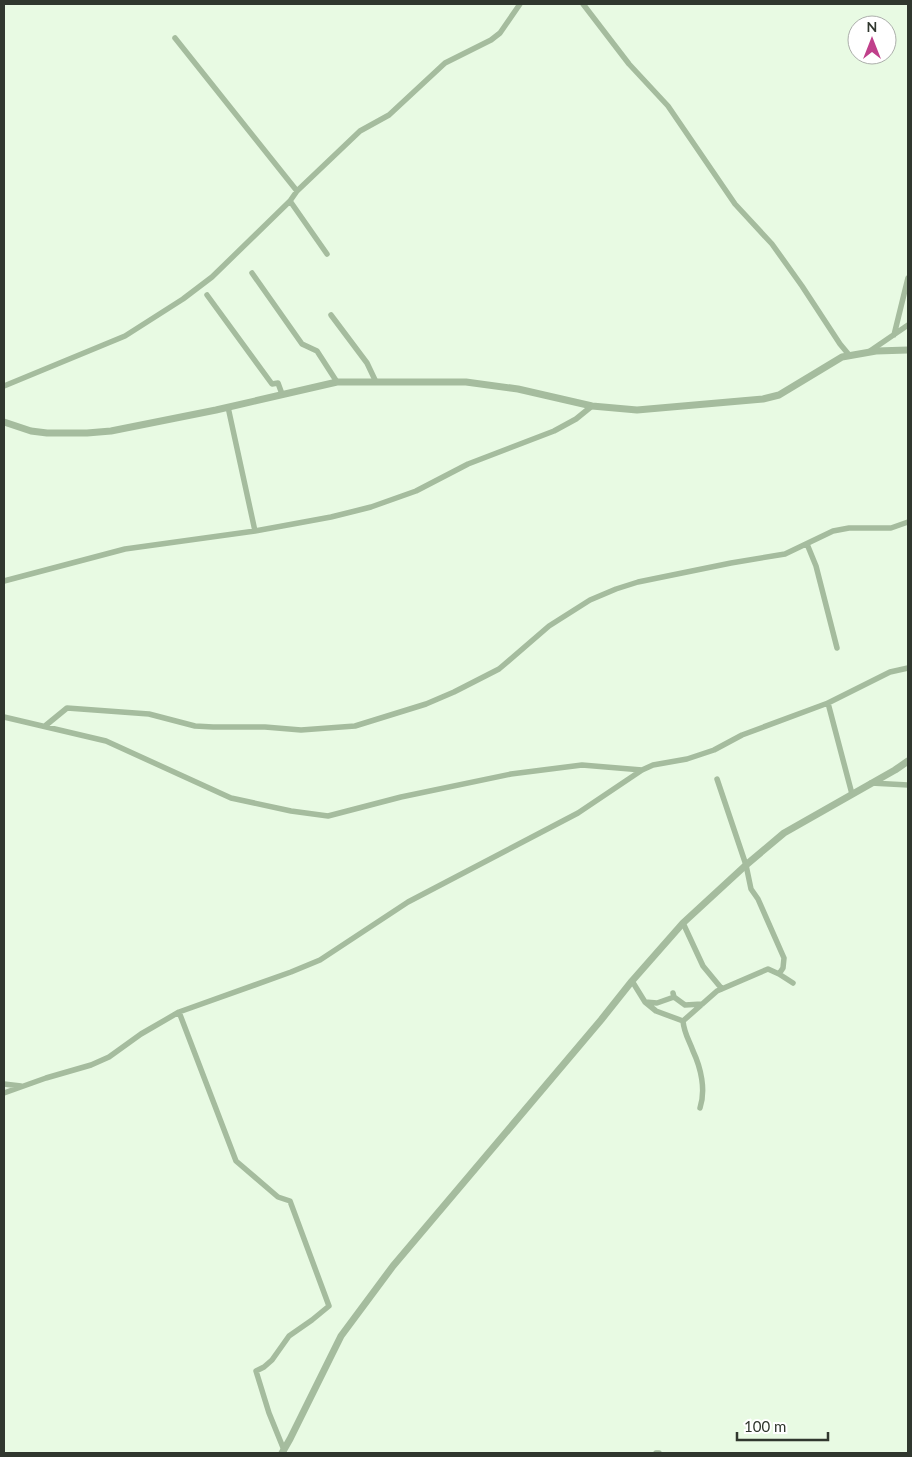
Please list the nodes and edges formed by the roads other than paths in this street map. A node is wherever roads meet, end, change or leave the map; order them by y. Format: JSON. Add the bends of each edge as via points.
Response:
{"nodes":[{"id":1,"x":520,"y":4,"type":"edge"},
{"id":2,"x":583,"y":4,"type":"edge"},
{"id":3,"x":175,"y":38,"type":"dead end"},
{"id":4,"x":297,"y":191,"type":"junction"},
{"id":5,"x":290,"y":201,"type":"junction"},
{"id":6,"x":327,"y":254,"type":"dead end"},
{"id":7,"x":252,"y":272,"type":"dead end"},
{"id":8,"x":908,"y":278,"type":"edge"},
{"id":9,"x":207,"y":295,"type":"dead end"},
{"id":10,"x":331,"y":315,"type":"dead end"},
{"id":11,"x":908,"y":325,"type":"edge"},
{"id":12,"x":894,"y":335,"type":"junction"},
{"id":13,"x":908,"y":350,"type":"edge"},
{"id":14,"x":868,"y":353,"type":"junction"},
{"id":15,"x":850,"y":356,"type":"junction"},
{"id":16,"x":337,"y":382,"type":"junction"},
{"id":17,"x":376,"y":382,"type":"junction"},
{"id":18,"x":4,"y":386,"type":"edge"},
{"id":19,"x":282,"y":394,"type":"junction"},
{"id":20,"x":592,"y":406,"type":"junction"},
{"id":21,"x":228,"y":407,"type":"junction"},
{"id":22,"x":4,"y":422,"type":"edge"},
{"id":23,"x":908,"y":522,"type":"edge"},
{"id":24,"x":255,"y":531,"type":"junction"},
{"id":25,"x":807,"y":544,"type":"junction"},
{"id":26,"x":4,"y":581,"type":"edge"},
{"id":27,"x":837,"y":648,"type":"dead end"},
{"id":28,"x":908,"y":668,"type":"edge"},
{"id":29,"x":828,"y":703,"type":"junction"},
{"id":30,"x":4,"y":717,"type":"edge"},
{"id":31,"x":45,"y":726,"type":"junction"},
{"id":32,"x":908,"y":761,"type":"edge"},
{"id":33,"x":642,"y":770,"type":"junction"},
{"id":34,"x":717,"y":779,"type":"dead end"},
{"id":35,"x":871,"y":783,"type":"junction"},
{"id":36,"x":908,"y":785,"type":"edge"},
{"id":37,"x":852,"y":794,"type":"junction"},
{"id":38,"x":746,"y":865,"type":"junction"},
{"id":39,"x":683,"y":923,"type":"junction"},
{"id":40,"x":779,"y":974,"type":"junction"},
{"id":41,"x":632,"y":981,"type":"junction"},
{"id":42,"x":793,"y":983,"type":"dead end"},
{"id":43,"x":722,"y":989,"type":"junction"},
{"id":44,"x":644,"y":1002,"type":"junction"},
{"id":45,"x":702,"y":1004,"type":"junction"},
{"id":46,"x":179,"y":1012,"type":"junction"},
{"id":47,"x":683,"y":1021,"type":"junction"},
{"id":48,"x":4,"y":1084,"type":"edge"},
{"id":49,"x":23,"y":1086,"type":"junction"},
{"id":50,"x":4,"y":1093,"type":"edge"},
{"id":51,"x":700,"y":1108,"type":"dead end"},
{"id":52,"x":283,"y":1452,"type":"edge"}],
"edges":[{"from":1,"to":4,"type":"street","via":[[500,34],[445,63],[389,115],[360,131]]},
{"from":2,"to":15,"type":"street","via":[[629,64],[668,106],[735,204],[772,244]]},
{"from":3,"to":4,"type":"street"},
{"from":4,"to":5,"type":"street"},
{"from":5,"to":6,"type":"street"},
{"from":5,"to":18,"type":"street","via":[[212,277],[183,300],[125,336]]},
{"from":7,"to":16,"type":"street","via":[[302,344],[317,352]]},
{"from":8,"to":12,"type":"street"},
{"from":9,"to":19,"type":"street","via":[[272,384],[278,383]]},
{"from":10,"to":17,"type":"street"},
{"from":11,"to":12,"type":"street"},
{"from":12,"to":14,"type":"street"},
{"from":13,"to":14,"type":"street"},
{"from":14,"to":15,"type":"street"},
{"from":15,"to":20,"type":"street","via":[[842,357],[780,395],[763,399],[637,410]]},
{"from":16,"to":17,"type":"street"},
{"from":16,"to":19,"type":"street"},
{"from":17,"to":20,"type":"street","via":[[492,384]]},
{"from":19,"to":21,"type":"street"},
{"from":20,"to":24,"type":"street","via":[[554,431],[468,464],[398,498],[338,515]]},
{"from":21,"to":22,"type":"street","via":[[87,433],[39,432]]},
{"from":21,"to":24,"type":"street"},
{"from":23,"to":25,"type":"street","via":[[892,528],[833,531]]},
{"from":24,"to":26,"type":"street","via":[[126,549]]},
{"from":25,"to":27,"type":"street","via":[[816,566]]},
{"from":25,"to":31,"type":"street","via":[[785,554],[616,589],[590,600],[549,626],[498,669],[426,704],[355,726],[301,730],[195,726],[149,714],[67,708]]},
{"from":28,"to":29,"type":"street","via":[[890,672]]},
{"from":29,"to":33,"type":"street","via":[[742,735],[714,750]]},
{"from":29,"to":37,"type":"street"},
{"from":30,"to":31,"type":"street"},
{"from":31,"to":33,"type":"street","via":[[106,741],[231,798],[328,816],[511,774],[582,765]]},
{"from":32,"to":35,"type":"street"},
{"from":33,"to":46,"type":"street","via":[[578,812],[408,902],[320,960]]},
{"from":34,"to":38,"type":"street"},
{"from":35,"to":36,"type":"street"},
{"from":35,"to":37,"type":"street"},
{"from":37,"to":38,"type":"street","via":[[784,833]]},
{"from":38,"to":39,"type":"street"},
{"from":38,"to":40,"type":"street","via":[[751,889],[784,958],[784,968]]},
{"from":39,"to":41,"type":"street"},
{"from":39,"to":43,"type":"street","via":[[703,966]]},
{"from":40,"to":42,"type":"street"},
{"from":40,"to":43,"type":"street","via":[[768,969]]},
{"from":41,"to":44,"type":"street"},
{"from":41,"to":52,"type":"street","via":[[392,1266],[341,1336]]},
{"from":43,"to":45,"type":"street"},
{"from":44,"to":45,"type":"street","via":[[657,1003],[673,995],[685,1005]]},
{"from":44,"to":47,"type":"street","via":[[656,1011]]},
{"from":45,"to":47,"type":"street"},
{"from":46,"to":49,"type":"street","via":[[109,1057]]},
{"from":46,"to":52,"type":"street","via":[[236,1161],[278,1197],[290,1201],[329,1306],[289,1336],[272,1360],[256,1371]]},
{"from":47,"to":51,"type":"street","via":[[703,1088]]},
{"from":48,"to":49,"type":"street"},
{"from":49,"to":50,"type":"street"}]}
